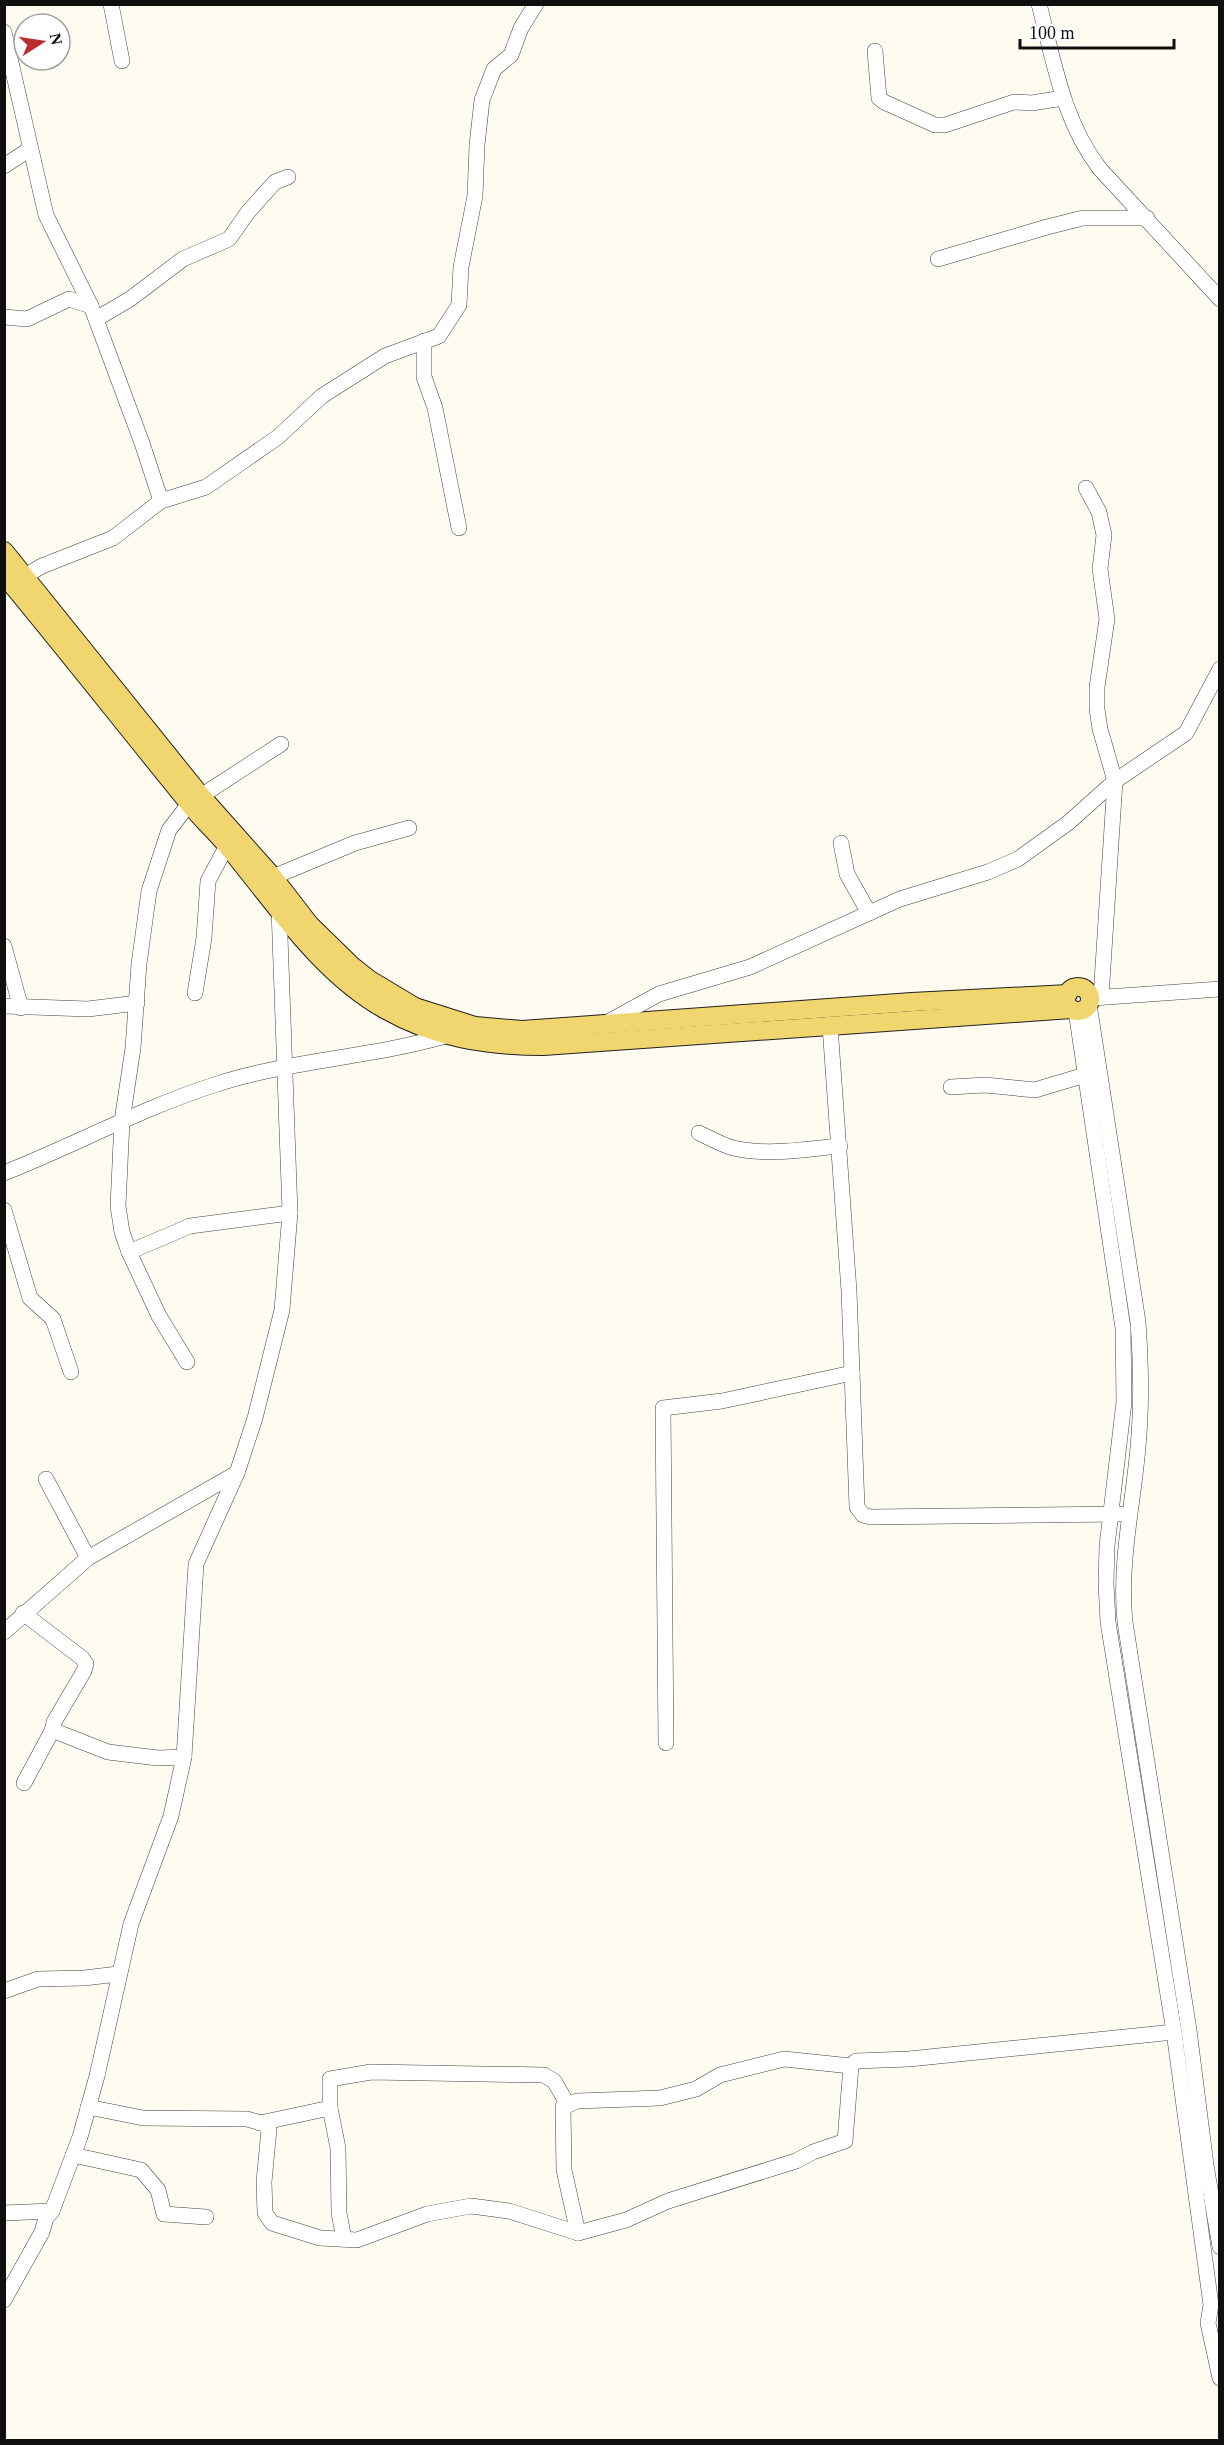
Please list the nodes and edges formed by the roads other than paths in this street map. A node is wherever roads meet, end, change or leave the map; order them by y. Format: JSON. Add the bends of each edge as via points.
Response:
{"nodes":[{"id":1,"x":111,"y":4,"type":"edge"},
{"id":2,"x":536,"y":4,"type":"edge"},
{"id":3,"x":1039,"y":4,"type":"edge"},
{"id":4,"x":4,"y":32,"type":"edge"},
{"id":5,"x":875,"y":51,"type":"dead end"},
{"id":6,"x":122,"y":61,"type":"dead end"},
{"id":7,"x":1063,"y":98,"type":"junction"},
{"id":8,"x":30,"y":149,"type":"junction"},
{"id":9,"x":4,"y":166,"type":"edge"},
{"id":10,"x":288,"y":177,"type":"dead end"},
{"id":11,"x":1147,"y":218,"type":"junction"},
{"id":12,"x":938,"y":259,"type":"dead end"},
{"id":13,"x":1220,"y":299,"type":"edge"},
{"id":14,"x":93,"y":312,"type":"junction"},
{"id":15,"x":4,"y":317,"type":"edge"},
{"id":16,"x":424,"y":341,"type":"junction"},
{"id":17,"x":1086,"y":488,"type":"dead end"},
{"id":18,"x":161,"y":501,"type":"junction"},
{"id":19,"x":459,"y":528,"type":"dead end"},
{"id":20,"x":4,"y":551,"type":"edge"},
{"id":21,"x":11,"y":579,"type":"edge"},
{"id":22,"x":1220,"y":669,"type":"edge"},
{"id":23,"x":281,"y":744,"type":"dead end"},
{"id":24,"x":1115,"y":781,"type":"junction"},
{"id":25,"x":195,"y":800,"type":"junction"},
{"id":26,"x":409,"y":828,"type":"dead end"},
{"id":27,"x":231,"y":839,"type":"junction"},
{"id":28,"x":841,"y":843,"type":"dead end"},
{"id":29,"x":273,"y":877,"type":"junction"},
{"id":30,"x":279,"y":909,"type":"junction"},
{"id":31,"x":869,"y":913,"type":"junction"},
{"id":32,"x":4,"y":946,"type":"edge"},
{"id":33,"x":1220,"y":989,"type":"edge"},
{"id":34,"x":195,"y":993,"type":"dead end"},
{"id":35,"x":1082,"y":1002,"type":"junction"},
{"id":36,"x":137,"y":1003,"type":"junction"},
{"id":37,"x":4,"y":1006,"type":"edge"},
{"id":38,"x":21,"y":1008,"type":"junction"},
{"id":39,"x":606,"y":1023,"type":"junction"},
{"id":40,"x":830,"y":1026,"type":"junction"},
{"id":41,"x":445,"y":1036,"type":"junction"},
{"id":42,"x":283,"y":1068,"type":"junction"},
{"id":43,"x":1085,"y":1075,"type":"junction"},
{"id":44,"x":951,"y":1088,"type":"dead end"},
{"id":45,"x":122,"y":1121,"type":"junction"},
{"id":46,"x":699,"y":1133,"type":"dead end"},
{"id":47,"x":840,"y":1146,"type":"junction"},
{"id":48,"x":4,"y":1173,"type":"edge"},
{"id":49,"x":4,"y":1209,"type":"edge"},
{"id":50,"x":290,"y":1213,"type":"junction"},
{"id":51,"x":129,"y":1252,"type":"junction"},
{"id":52,"x":188,"y":1362,"type":"dead end"},
{"id":53,"x":71,"y":1372,"type":"dead end"},
{"id":54,"x":852,"y":1373,"type":"junction"},
{"id":55,"x":237,"y":1473,"type":"junction"},
{"id":56,"x":46,"y":1479,"type":"dead end"},
{"id":57,"x":1129,"y":1514,"type":"junction"},
{"id":58,"x":1112,"y":1515,"type":"junction"},
{"id":59,"x":88,"y":1558,"type":"junction"},
{"id":60,"x":23,"y":1613,"type":"junction"},
{"id":61,"x":4,"y":1632,"type":"edge"},
{"id":62,"x":52,"y":1730,"type":"junction"},
{"id":63,"x":666,"y":1743,"type":"dead end"},
{"id":64,"x":184,"y":1757,"type":"junction"},
{"id":65,"x":24,"y":1783,"type":"dead end"},
{"id":66,"x":118,"y":1974,"type":"junction"},
{"id":67,"x":4,"y":1991,"type":"edge"},
{"id":68,"x":1174,"y":2032,"type":"junction"},
{"id":69,"x":851,"y":2066,"type":"junction"},
{"id":70,"x":568,"y":2105,"type":"junction"},
{"id":71,"x":88,"y":2108,"type":"junction"},
{"id":72,"x":330,"y":2108,"type":"junction"},
{"id":73,"x":260,"y":2123,"type":"junction"},
{"id":74,"x":73,"y":2155,"type":"junction"},
{"id":75,"x":52,"y":2211,"type":"junction"},
{"id":76,"x":4,"y":2212,"type":"edge"},
{"id":77,"x":206,"y":2217,"type":"dead end"},
{"id":78,"x":578,"y":2233,"type":"junction"},
{"id":79,"x":344,"y":2239,"type":"junction"},
{"id":80,"x":1220,"y":2247,"type":"edge"},
{"id":81,"x":4,"y":2300,"type":"edge"},
{"id":82,"x":1215,"y":2305,"type":"edge"},
{"id":83,"x":1218,"y":2355,"type":"edge"},
{"id":84,"x":1220,"y":2378,"type":"edge"}],
"edges":[{"from":1,"to":6,"type":"street"},
{"from":2,"to":16,"type":"street","via":[[511,55],[494,69],[483,100],[475,196],[461,267],[459,305],[439,336]]},
{"from":3,"to":7,"type":"street"},
{"from":4,"to":8,"type":"street"},
{"from":5,"to":7,"type":"street","via":[[879,98],[935,124],[945,125],[1014,102]]},
{"from":7,"to":11,"type":"street","via":[[1086,151]]},
{"from":8,"to":9,"type":"street"},
{"from":8,"to":14,"type":"street","via":[[46,215]]},
{"from":10,"to":14,"type":"street","via":[[275,182],[229,239],[183,259],[130,299]]},
{"from":11,"to":12,"type":"street","via":[[1083,219]]},
{"from":11,"to":13,"type":"street"},
{"from":14,"to":15,"type":"street","via":[[69,299],[27,319]]},
{"from":14,"to":18,"type":"street"},
{"from":16,"to":18,"type":"street","via":[[385,356],[322,396],[278,437],[206,486]]},
{"from":16,"to":19,"type":"street","via":[[424,377],[435,408]]},
{"from":17,"to":24,"type":"street","via":[[1099,512],[1104,535],[1100,576],[1107,619],[1097,709]]},
{"from":18,"to":21,"type":"street","via":[[113,538]]},
{"from":20,"to":21,"type":"main road"},
{"from":21,"to":25,"type":"main road"},
{"from":22,"to":24,"type":"street","via":[[1186,733]]},
{"from":23,"to":25,"type":"street"},
{"from":24,"to":31,"type":"street","via":[[1068,823],[1018,859]]},
{"from":24,"to":35,"type":"street"},
{"from":25,"to":27,"type":"main road"},
{"from":25,"to":36,"type":"street","via":[[169,830],[149,891]]},
{"from":26,"to":29,"type":"street","via":[[355,843]]},
{"from":27,"to":29,"type":"main road"},
{"from":27,"to":30,"type":"main road"},
{"from":27,"to":34,"type":"street","via":[[208,881]]},
{"from":28,"to":31,"type":"street","via":[[847,874]]},
{"from":29,"to":39,"type":"main road","via":[[310,925],[351,965],[415,1007],[476,1026],[501,1029]]},
{"from":30,"to":41,"type":"main road","via":[[330,967],[365,997]]},
{"from":30,"to":42,"type":"street"},
{"from":31,"to":39,"type":"street","via":[[750,967],[659,994]]},
{"from":32,"to":38,"type":"street"},
{"from":33,"to":35,"type":"street"},
{"from":35,"to":39,"type":"main road","via":[[912,1002]]},
{"from":35,"to":40,"type":"main road"},
{"from":35,"to":43,"type":"street"},
{"from":35,"to":57,"type":"street","via":[[1141,1354],[1139,1438]]},
{"from":36,"to":38,"type":"street","via":[[88,1009]]},
{"from":36,"to":45,"type":"street"},
{"from":37,"to":38,"type":"street"},
{"from":40,"to":41,"type":"main road","via":[[543,1046],[479,1043]]},
{"from":40,"to":47,"type":"street"},
{"from":41,"to":42,"type":"street","via":[[407,1047]]},
{"from":42,"to":45,"type":"street","via":[[214,1085]]},
{"from":42,"to":50,"type":"street"},
{"from":43,"to":44,"type":"street","via":[[1035,1090],[985,1085]]},
{"from":43,"to":58,"type":"street","via":[[1123,1328],[1124,1402]]},
{"from":45,"to":48,"type":"street"},
{"from":45,"to":51,"type":"street","via":[[118,1206]]},
{"from":46,"to":47,"type":"street","via":[[731,1147],[767,1152]]},
{"from":47,"to":54,"type":"street"},
{"from":49,"to":53,"type":"street","via":[[30,1298],[53,1319]]},
{"from":50,"to":51,"type":"street","via":[[190,1226]]},
{"from":50,"to":55,"type":"street","via":[[282,1310]]},
{"from":51,"to":52,"type":"street","via":[[159,1316]]},
{"from":54,"to":58,"type":"street","via":[[857,1507],[863,1515]]},
{"from":54,"to":63,"type":"street","via":[[722,1401],[663,1408]]},
{"from":55,"to":59,"type":"street"},
{"from":55,"to":64,"type":"street","via":[[196,1564]]},
{"from":56,"to":59,"type":"street"},
{"from":57,"to":58,"type":"street"},
{"from":57,"to":80,"type":"street","via":[[1123,1572],[1125,1622]]},
{"from":58,"to":68,"type":"street","via":[[1107,1546],[1108,1622]]},
{"from":59,"to":60,"type":"street"},
{"from":60,"to":61,"type":"street"},
{"from":60,"to":62,"type":"street","via":[[86,1664]]},
{"from":62,"to":64,"type":"street","via":[[108,1752]]},
{"from":62,"to":65,"type":"street"},
{"from":64,"to":66,"type":"street","via":[[171,1816],[131,1924]]},
{"from":66,"to":67,"type":"street","via":[[38,1979]]},
{"from":66,"to":71,"type":"street"},
{"from":68,"to":69,"type":"street","via":[[856,2061]]},
{"from":68,"to":82,"type":"street"},
{"from":69,"to":70,"type":"street","via":[[784,2059],[720,2075],[696,2089],[660,2098],[577,2101]]},
{"from":69,"to":78,"type":"street","via":[[845,2141],[796,2161],[668,2201],[626,2220]]},
{"from":70,"to":72,"type":"street","via":[[554,2081],[544,2075],[371,2072],[330,2079]]},
{"from":70,"to":78,"type":"street","via":[[563,2107],[564,2170]]},
{"from":71,"to":73,"type":"street","via":[[143,2118],[247,2119]]},
{"from":71,"to":74,"type":"street"},
{"from":72,"to":73,"type":"street"},
{"from":72,"to":79,"type":"street","via":[[338,2148],[339,2213]]},
{"from":73,"to":79,"type":"street","via":[[269,2129],[264,2182],[265,2213],[272,2223],[320,2238]]},
{"from":74,"to":75,"type":"street"},
{"from":74,"to":77,"type":"street","via":[[141,2170],[158,2190],[164,2214]]},
{"from":75,"to":76,"type":"street"},
{"from":75,"to":81,"type":"street"},
{"from":78,"to":79,"type":"street","via":[[509,2211],[471,2206],[427,2214],[357,2240]]},
{"from":82,"to":83,"type":"street","via":[[1208,2323]]},
{"from":83,"to":84,"type":"street"}]}
